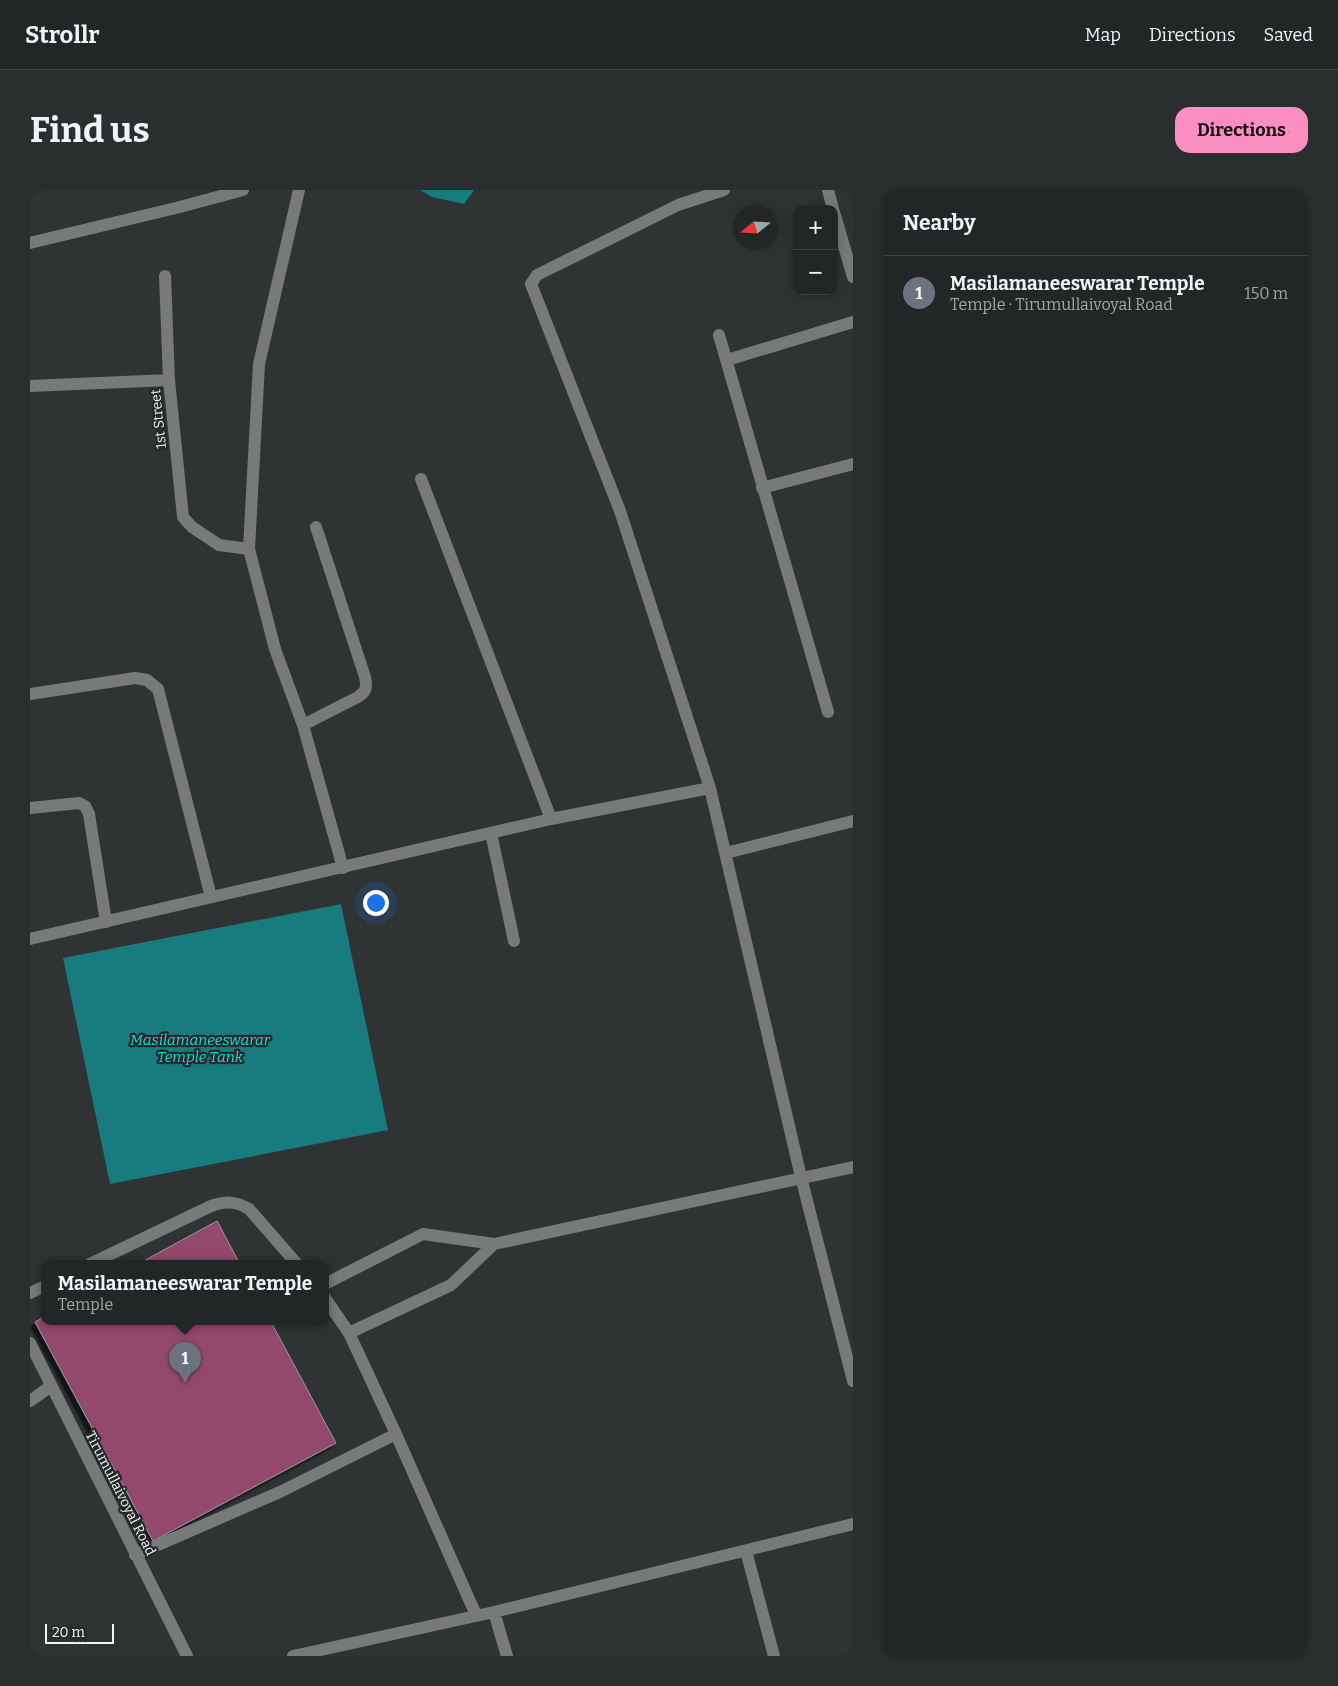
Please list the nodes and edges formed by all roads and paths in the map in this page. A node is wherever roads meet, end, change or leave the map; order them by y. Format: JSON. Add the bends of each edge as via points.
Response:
{"nodes":[{"id":1,"x":243,"y":190,"type":"edge"},
{"id":2,"x":300,"y":190,"type":"edge"},
{"id":3,"x":724,"y":190,"type":"edge"},
{"id":4,"x":828,"y":190,"type":"edge"},
{"id":5,"x":832,"y":205,"type":"edge"},
{"id":6,"x":838,"y":224,"type":"edge"},
{"id":7,"x":30,"y":242,"type":"edge"},
{"id":8,"x":165,"y":276,"type":"dead end"},
{"id":9,"x":853,"y":277,"type":"edge"},
{"id":10,"x":853,"y":322,"type":"edge"},
{"id":11,"x":720,"y":335,"type":"dead end"},
{"id":12,"x":727,"y":360,"type":"junction"},
{"id":13,"x":169,"y":380,"type":"junction"},
{"id":14,"x":30,"y":386,"type":"edge"},
{"id":15,"x":853,"y":464,"type":"edge"},
{"id":16,"x":421,"y":479,"type":"dead end"},
{"id":17,"x":762,"y":488,"type":"junction"},
{"id":18,"x":316,"y":527,"type":"dead end"},
{"id":19,"x":249,"y":549,"type":"junction"},
{"id":20,"x":30,"y":694,"type":"edge"},
{"id":21,"x":828,"y":712,"type":"dead end"},
{"id":22,"x":303,"y":725,"type":"junction"},
{"id":23,"x":710,"y":788,"type":"junction"},
{"id":24,"x":30,"y":808,"type":"edge"},
{"id":25,"x":551,"y":819,"type":"junction"},
{"id":26,"x":853,"y":822,"type":"edge"},
{"id":27,"x":491,"y":833,"type":"junction"},
{"id":28,"x":726,"y":853,"type":"junction"},
{"id":29,"x":343,"y":868,"type":"junction"},
{"id":30,"x":211,"y":897,"type":"junction"},
{"id":31,"x":106,"y":922,"type":"junction"},
{"id":32,"x":30,"y":939,"type":"edge"},
{"id":33,"x":514,"y":941,"type":"dead end"},
{"id":34,"x":853,"y":1167,"type":"edge"},
{"id":35,"x":801,"y":1177,"type":"junction"},
{"id":36,"x":494,"y":1244,"type":"junction"},
{"id":37,"x":98,"y":1260,"type":"edge"},
{"id":38,"x":294,"y":1260,"type":"edge"},
{"id":39,"x":329,"y":1282,"type":"edge"},
{"id":40,"x":329,"y":1304,"type":"edge"},
{"id":41,"x":349,"y":1333,"type":"junction"},
{"id":42,"x":30,"y":1343,"type":"edge"},
{"id":43,"x":853,"y":1381,"type":"edge"},
{"id":44,"x":52,"y":1386,"type":"junction"},
{"id":45,"x":30,"y":1401,"type":"edge"},
{"id":46,"x":396,"y":1434,"type":"junction"},
{"id":47,"x":853,"y":1524,"type":"edge"},
{"id":48,"x":746,"y":1551,"type":"junction"},
{"id":49,"x":135,"y":1555,"type":"junction"},
{"id":50,"x":494,"y":1612,"type":"junction"},
{"id":51,"x":476,"y":1615,"type":"junction"},
{"id":52,"x":187,"y":1656,"type":"edge"},
{"id":53,"x":293,"y":1656,"type":"edge"},
{"id":54,"x":507,"y":1656,"type":"edge"},
{"id":55,"x":774,"y":1656,"type":"edge"}],
"edges":[{"from":1,"to":7,"type":"street"},
{"from":2,"to":19,"type":"street","via":[[259,364]]},
{"from":3,"to":23,"type":"street","via":[[678,205],[536,275],[531,284],[620,511]]},
{"from":4,"to":5,"type":"street"},
{"from":6,"to":9,"type":"street"},
{"from":8,"to":13,"type":"street"},
{"from":10,"to":12,"type":"street"},
{"from":11,"to":12,"type":"street"},
{"from":12,"to":17,"type":"street"},
{"from":13,"to":14,"type":"street","name":"1st Street"},
{"from":13,"to":19,"type":"street","name":"1st Street","via":[[183,518],[219,545]]},
{"from":15,"to":17,"type":"street"},
{"from":16,"to":25,"type":"street"},
{"from":17,"to":21,"type":"street"},
{"from":18,"to":22,"type":"street","via":[[367,688],[364,694]]},
{"from":19,"to":22,"type":"street","via":[[275,649]]},
{"from":20,"to":30,"type":"street","via":[[135,678],[147,680],[158,689]]},
{"from":22,"to":29,"type":"street"},
{"from":23,"to":25,"type":"street"},
{"from":23,"to":28,"type":"street"},
{"from":24,"to":31,"type":"street","via":[[79,803],[85,806],[89,814]]},
{"from":25,"to":27,"type":"street"},
{"from":26,"to":28,"type":"street"},
{"from":27,"to":29,"type":"street"},
{"from":27,"to":33,"type":"street"},
{"from":28,"to":35,"type":"street"},
{"from":29,"to":30,"type":"street"},
{"from":30,"to":31,"type":"street"},
{"from":31,"to":32,"type":"street"},
{"from":34,"to":35,"type":"street"},
{"from":35,"to":36,"type":"street"},
{"from":35,"to":43,"type":"street"},
{"from":36,"to":39,"type":"street","via":[[423,1234]]},
{"from":36,"to":41,"type":"street","via":[[451,1285]]},
{"from":37,"to":38,"type":"street","via":[[211,1206],[230,1201],[249,1209]]},
{"from":40,"to":41,"type":"street"},
{"from":41,"to":46,"type":"street"},
{"from":42,"to":44,"type":"street","name":"Tirumullaivoyal Road"},
{"from":44,"to":45,"type":"street"},
{"from":44,"to":49,"type":"street","name":"Tirumullaivoyal Road"},
{"from":46,"to":49,"type":"street","via":[[282,1491]]},
{"from":46,"to":51,"type":"street"},
{"from":47,"to":48,"type":"street"},
{"from":48,"to":50,"type":"street"},
{"from":48,"to":55,"type":"street"},
{"from":49,"to":52,"type":"street","name":"Tirumullaivoyal Road"},
{"from":50,"to":51,"type":"street"},
{"from":50,"to":54,"type":"street"},
{"from":51,"to":53,"type":"street"}]}
